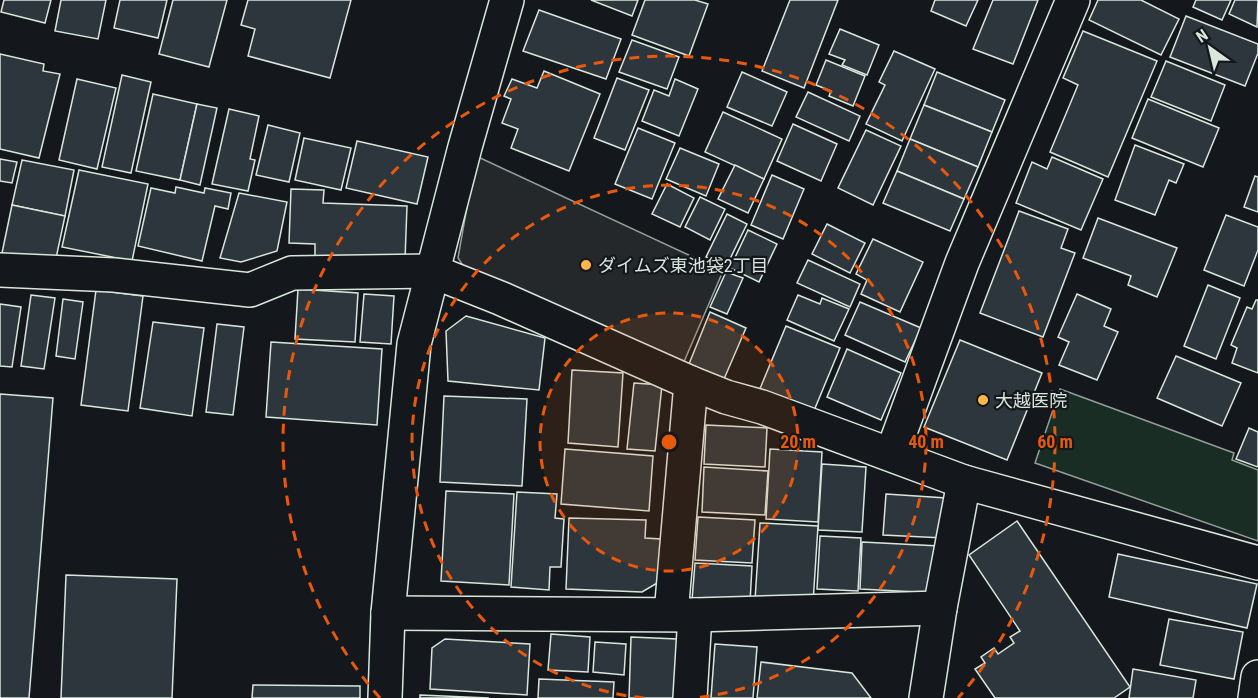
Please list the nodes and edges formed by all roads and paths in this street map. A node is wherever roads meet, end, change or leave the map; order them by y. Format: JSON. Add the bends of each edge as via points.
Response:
{"nodes":[{"id":1,"x":507,"y":0,"type":"edge"},
{"id":2,"x":1073,"y":0,"type":"edge"},
{"id":3,"x":0,"y":270,"type":"edge"},
{"id":4,"x":432,"y":271,"type":"junction"},
{"id":5,"x":691,"y":383,"type":"junction"},
{"id":6,"x":892,"y":454,"type":"junction"},
{"id":7,"x":964,"y":482,"type":"junction"},
{"id":8,"x":1258,"y":563,"type":"edge"},
{"id":9,"x":940,"y":608,"type":"junction"},
{"id":10,"x":388,"y":613,"type":"junction"},
{"id":11,"x":683,"y":614,"type":"junction"},
{"id":12,"x":1258,"y":677,"type":"edge"},
{"id":13,"x":385,"y":698,"type":"edge"},
{"id":14,"x":690,"y":698,"type":"edge"},
{"id":15,"x":926,"y":698,"type":"edge"},
{"id":16,"x":1255,"y":698,"type":"edge"}],
"edges":[{"from":1,"to":4,"type":"street"},
{"from":2,"to":6,"type":"street","via":[[962,262]]},
{"from":3,"to":4,"type":"street","via":[[114,275],[250,290],[292,273]]},
{"from":4,"to":5,"type":"street"},
{"from":4,"to":10,"type":"street","via":[[414,344]]},
{"from":5,"to":6,"type":"street"},
{"from":5,"to":11,"type":"street"},
{"from":6,"to":7,"type":"street"},
{"from":7,"to":8,"type":"street"},
{"from":7,"to":9,"type":"street"},
{"from":9,"to":11,"type":"street"},
{"from":9,"to":15,"type":"street"},
{"from":10,"to":11,"type":"street"},
{"from":10,"to":13,"type":"street"},
{"from":11,"to":14,"type":"street"},
{"from":12,"to":16,"type":"street"}]}
